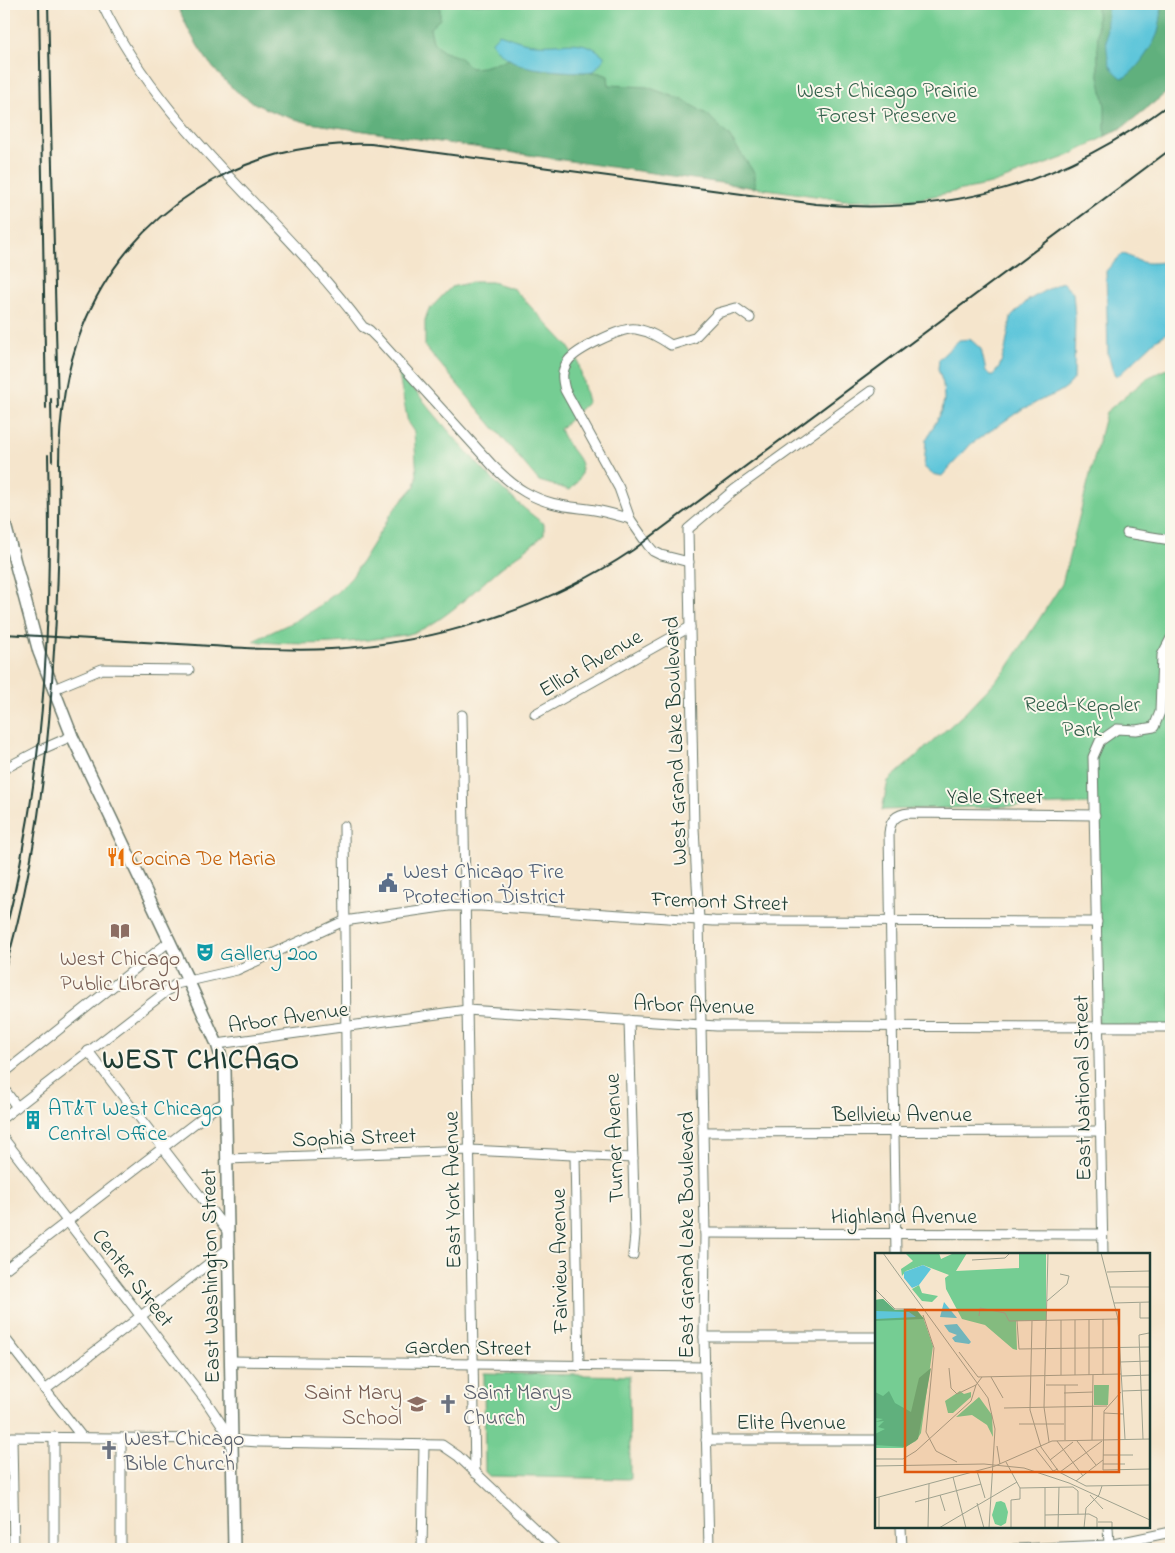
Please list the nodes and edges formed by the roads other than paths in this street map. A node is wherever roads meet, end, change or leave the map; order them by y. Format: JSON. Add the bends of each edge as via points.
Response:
{"nodes":[{"id":1,"x":102,"y":4,"type":"edge"},
{"id":2,"x":750,"y":318,"type":"dead end"},
{"id":3,"x":871,"y":391,"type":"dead end"},
{"id":4,"x":630,"y":519,"type":"junction"},
{"id":5,"x":4,"y":524,"type":"edge"},
{"id":6,"x":1127,"y":533,"type":"dead end"},
{"id":7,"x":1171,"y":540,"type":"edge"},
{"id":8,"x":689,"y":562,"type":"junction"},
{"id":9,"x":690,"y":627,"type":"junction"},
{"id":10,"x":1171,"y":638,"type":"edge"},
{"id":11,"x":189,"y":670,"type":"dead end"},
{"id":12,"x":54,"y":689,"type":"junction"},
{"id":13,"x":535,"y":714,"type":"dead end"},
{"id":14,"x":462,"y":715,"type":"dead end"},
{"id":15,"x":72,"y":736,"type":"junction"},
{"id":16,"x":4,"y":769,"type":"edge"},
{"id":17,"x":1095,"y":815,"type":"junction"},
{"id":18,"x":344,"y":826,"type":"dead end"},
{"id":19,"x":465,"y":906,"type":"junction"},
{"id":20,"x":699,"y":920,"type":"junction"},
{"id":21,"x":344,"y":921,"type":"junction"},
{"id":22,"x":890,"y":921,"type":"junction"},
{"id":23,"x":1097,"y":922,"type":"junction"},
{"id":24,"x":170,"y":941,"type":"junction"},
{"id":25,"x":188,"y":980,"type":"junction"},
{"id":26,"x":467,"y":1010,"type":"junction"},
{"id":27,"x":629,"y":1020,"type":"junction"},
{"id":28,"x":701,"y":1025,"type":"junction"},
{"id":29,"x":891,"y":1026,"type":"junction"},
{"id":30,"x":1098,"y":1026,"type":"junction"},
{"id":31,"x":346,"y":1027,"type":"junction"},
{"id":32,"x":1171,"y":1027,"type":"edge"},
{"id":33,"x":217,"y":1044,"type":"junction"},
{"id":34,"x":88,"y":1051,"type":"junction"},
{"id":35,"x":4,"y":1073,"type":"edge"},
{"id":36,"x":4,"y":1089,"type":"edge"},
{"id":37,"x":227,"y":1102,"type":"junction"},
{"id":38,"x":17,"y":1107,"type":"junction"},
{"id":39,"x":4,"y":1117,"type":"edge"},
{"id":40,"x":893,"y":1131,"type":"junction"},
{"id":41,"x":1100,"y":1131,"type":"junction"},
{"id":42,"x":703,"y":1132,"type":"junction"},
{"id":43,"x":4,"y":1139,"type":"edge"},
{"id":44,"x":162,"y":1147,"type":"junction"},
{"id":45,"x":469,"y":1150,"type":"junction"},
{"id":46,"x":347,"y":1155,"type":"junction"},
{"id":47,"x":575,"y":1156,"type":"junction"},
{"id":48,"x":633,"y":1158,"type":"junction"},
{"id":49,"x":227,"y":1159,"type":"junction"},
{"id":50,"x":67,"y":1222,"type":"junction"},
{"id":51,"x":228,"y":1233,"type":"junction"},
{"id":52,"x":705,"y":1233,"type":"junction"},
{"id":53,"x":895,"y":1234,"type":"junction"},
{"id":54,"x":1102,"y":1234,"type":"junction"},
{"id":55,"x":229,"y":1248,"type":"junction"},
{"id":56,"x":896,"y":1253,"type":"edge"},
{"id":57,"x":1103,"y":1253,"type":"edge"},
{"id":58,"x":633,"y":1255,"type":"dead end"},
{"id":59,"x":4,"y":1270,"type":"edge"},
{"id":60,"x":140,"y":1316,"type":"junction"},
{"id":61,"x":4,"y":1336,"type":"edge"},
{"id":62,"x":704,"y":1337,"type":"junction"},
{"id":63,"x":875,"y":1337,"type":"edge"},
{"id":64,"x":231,"y":1361,"type":"junction"},
{"id":65,"x":473,"y":1365,"type":"junction"},
{"id":66,"x":579,"y":1366,"type":"junction"},
{"id":67,"x":705,"y":1367,"type":"junction"},
{"id":68,"x":45,"y":1390,"type":"junction"},
{"id":69,"x":54,"y":1437,"type":"junction"},
{"id":70,"x":82,"y":1437,"type":"junction"},
{"id":71,"x":121,"y":1438,"type":"junction"},
{"id":72,"x":232,"y":1440,"type":"junction"},
{"id":73,"x":706,"y":1440,"type":"junction"},
{"id":74,"x":875,"y":1440,"type":"edge"},
{"id":75,"x":424,"y":1444,"type":"junction"},
{"id":76,"x":475,"y":1473,"type":"junction"},
{"id":77,"x":901,"y":1528,"type":"edge"},
{"id":78,"x":1108,"y":1528,"type":"edge"},
{"id":79,"x":1171,"y":1532,"type":"edge"},
{"id":80,"x":1109,"y":1545,"type":"junction"},
{"id":81,"x":14,"y":1549,"type":"edge"},
{"id":82,"x":54,"y":1549,"type":"edge"},
{"id":83,"x":122,"y":1549,"type":"edge"},
{"id":84,"x":234,"y":1549,"type":"edge"},
{"id":85,"x":422,"y":1549,"type":"edge"},
{"id":86,"x":556,"y":1549,"type":"edge"},
{"id":87,"x":709,"y":1549,"type":"edge"},
{"id":88,"x":902,"y":1549,"type":"edge"},
{"id":89,"x":1014,"y":1549,"type":"edge"}],
"edges":[{"from":1,"to":4,"type":"street","via":[[123,44],[177,118],[492,466],[510,482],[538,499],[557,506]]},
{"from":2,"to":4,"type":"street","via":[[736,308],[718,313],[694,338],[670,345],[655,334],[634,328],[607,335],[568,360],[561,374],[565,390],[618,488]]},
{"from":3,"to":8,"type":"street","name":"West Grand Lake Boulevard","via":[[734,490],[688,529]]},
{"from":4,"to":8,"type":"street","via":[[653,551]]},
{"from":5,"to":12,"type":"main road","name":"East Washington Street","via":[[39,652]]},
{"from":6,"to":7,"type":"street"},
{"from":8,"to":9,"type":"street","name":"West Grand Lake Boulevard"},
{"from":9,"to":13,"type":"street","name":"Elliot Avenue"},
{"from":9,"to":20,"type":"street","name":"West Grand Lake Boulevard"},
{"from":10,"to":17,"type":"street","name":"East National Street","via":[[1162,655],[1160,712],[1154,727],[1118,729],[1100,741],[1093,757]]},
{"from":11,"to":12,"type":"street","via":[[102,670]]},
{"from":12,"to":15,"type":"main road","name":"East Washington Street"},
{"from":14,"to":19,"type":"street","name":"East York Avenue"},
{"from":15,"to":16,"type":"street"},
{"from":15,"to":24,"type":"main road","name":"East Washington Street"},
{"from":17,"to":22,"type":"street","name":"Yale Street","via":[[900,815],[890,827]]},
{"from":17,"to":23,"type":"street","name":"East National Street"},
{"from":18,"to":21,"type":"street"},
{"from":19,"to":20,"type":"street","name":"Fremont Street"},
{"from":19,"to":21,"type":"street","name":"Fremont Street"},
{"from":19,"to":26,"type":"street","name":"East York Avenue"},
{"from":20,"to":22,"type":"street","name":"Fremont Street"},
{"from":20,"to":28,"type":"street","name":"East Grand Lake Boulevard"},
{"from":21,"to":25,"type":"street","name":"Fremont Street","via":[[237,970]]},
{"from":21,"to":31,"type":"street"},
{"from":22,"to":23,"type":"street","name":"Fremont Street"},
{"from":22,"to":29,"type":"street"},
{"from":23,"to":30,"type":"street","name":"East National Street"},
{"from":24,"to":25,"type":"main road","name":"East Washington Street"},
{"from":24,"to":35,"type":"street"},
{"from":25,"to":33,"type":"main road","name":"East Washington Street"},
{"from":25,"to":34,"type":"street","name":"Fremont Street","via":[[176,984]]},
{"from":26,"to":27,"type":"street","name":"Arbor Avenue"},
{"from":26,"to":31,"type":"street","name":"Arbor Avenue"},
{"from":26,"to":45,"type":"street","name":"East York Avenue"},
{"from":27,"to":28,"type":"street","name":"Arbor Avenue"},
{"from":27,"to":48,"type":"street","name":"Turner Avenue"},
{"from":28,"to":29,"type":"street","name":"Arbor Avenue"},
{"from":28,"to":42,"type":"street","name":"East Grand Lake Boulevard"},
{"from":29,"to":30,"type":"street","name":"Arbor Avenue"},
{"from":29,"to":40,"type":"street"},
{"from":30,"to":32,"type":"street","name":"Arbor Avenue"},
{"from":30,"to":41,"type":"street","name":"East National Street"},
{"from":31,"to":33,"type":"street","name":"Arbor Avenue"},
{"from":31,"to":46,"type":"street"},
{"from":33,"to":37,"type":"main road","name":"East Washington Street","via":[[225,1070]]},
{"from":34,"to":38,"type":"street","name":"Fremont Street"},
{"from":34,"to":44,"type":"street"},
{"from":36,"to":38,"type":"street"},
{"from":37,"to":44,"type":"street"},
{"from":37,"to":49,"type":"main road","name":"East Washington Street"},
{"from":38,"to":39,"type":"street","name":"Fremont Street"},
{"from":40,"to":41,"type":"street","name":"Bellview Avenue"},
{"from":40,"to":42,"type":"street","name":"Bellview Avenue"},
{"from":40,"to":53,"type":"street"},
{"from":41,"to":54,"type":"street","name":"East National Street"},
{"from":42,"to":52,"type":"street","name":"East Grand Lake Boulevard"},
{"from":43,"to":50,"type":"street","name":"Center Street"},
{"from":44,"to":50,"type":"street"},
{"from":44,"to":51,"type":"street"},
{"from":45,"to":46,"type":"street","name":"Sophia Street"},
{"from":45,"to":47,"type":"street","name":"Sophia Street"},
{"from":45,"to":65,"type":"street","name":"East York Avenue"},
{"from":46,"to":49,"type":"street","name":"Sophia Street"},
{"from":47,"to":48,"type":"street","name":"Sophia Street"},
{"from":47,"to":66,"type":"street","name":"Fairview Avenue"},
{"from":48,"to":58,"type":"street","name":"Turner Avenue"},
{"from":49,"to":51,"type":"main road","name":"East Washington Street"},
{"from":50,"to":59,"type":"street"},
{"from":50,"to":60,"type":"street","name":"Center Street"},
{"from":51,"to":55,"type":"main road","name":"East Washington Street"},
{"from":52,"to":53,"type":"street","name":"Highland Avenue"},
{"from":52,"to":62,"type":"street","name":"East Grand Lake Boulevard"},
{"from":53,"to":54,"type":"street","name":"Highland Avenue"},
{"from":53,"to":56,"type":"street"},
{"from":54,"to":57,"type":"street","name":"East National Street"},
{"from":55,"to":60,"type":"street"},
{"from":55,"to":64,"type":"main road","name":"East Washington Street"},
{"from":60,"to":68,"type":"street"},
{"from":60,"to":72,"type":"street","name":"Center Street"},
{"from":61,"to":68,"type":"street"},
{"from":62,"to":63,"type":"street"},
{"from":62,"to":67,"type":"street","name":"East Grand Lake Boulevard"},
{"from":64,"to":65,"type":"street","name":"Garden Street"},
{"from":64,"to":72,"type":"main road","name":"East Washington Street"},
{"from":65,"to":66,"type":"street","name":"Garden Street"},
{"from":65,"to":76,"type":"street","name":"East York Avenue"},
{"from":66,"to":67,"type":"street","name":"Garden Street"},
{"from":67,"to":73,"type":"street","name":"East Grand Lake Boulevard"},
{"from":68,"to":70,"type":"street"},
{"from":69,"to":70,"type":"street"},
{"from":69,"to":81,"type":"street","via":[[12,1437]]},
{"from":69,"to":82,"type":"street"},
{"from":70,"to":71,"type":"street"},
{"from":71,"to":72,"type":"street"},
{"from":71,"to":83,"type":"street"},
{"from":72,"to":75,"type":"street"},
{"from":72,"to":84,"type":"main road","name":"East Washington Street"},
{"from":73,"to":74,"type":"street","name":"Elite Avenue"},
{"from":73,"to":87,"type":"street","name":"East Grand Lake Boulevard"},
{"from":75,"to":76,"type":"street","via":[[442,1445]]},
{"from":75,"to":85,"type":"street"},
{"from":76,"to":86,"type":"street"},
{"from":77,"to":88,"type":"street"},
{"from":78,"to":80,"type":"street"},
{"from":79,"to":80,"type":"street"},
{"from":80,"to":89,"type":"street"}]}
